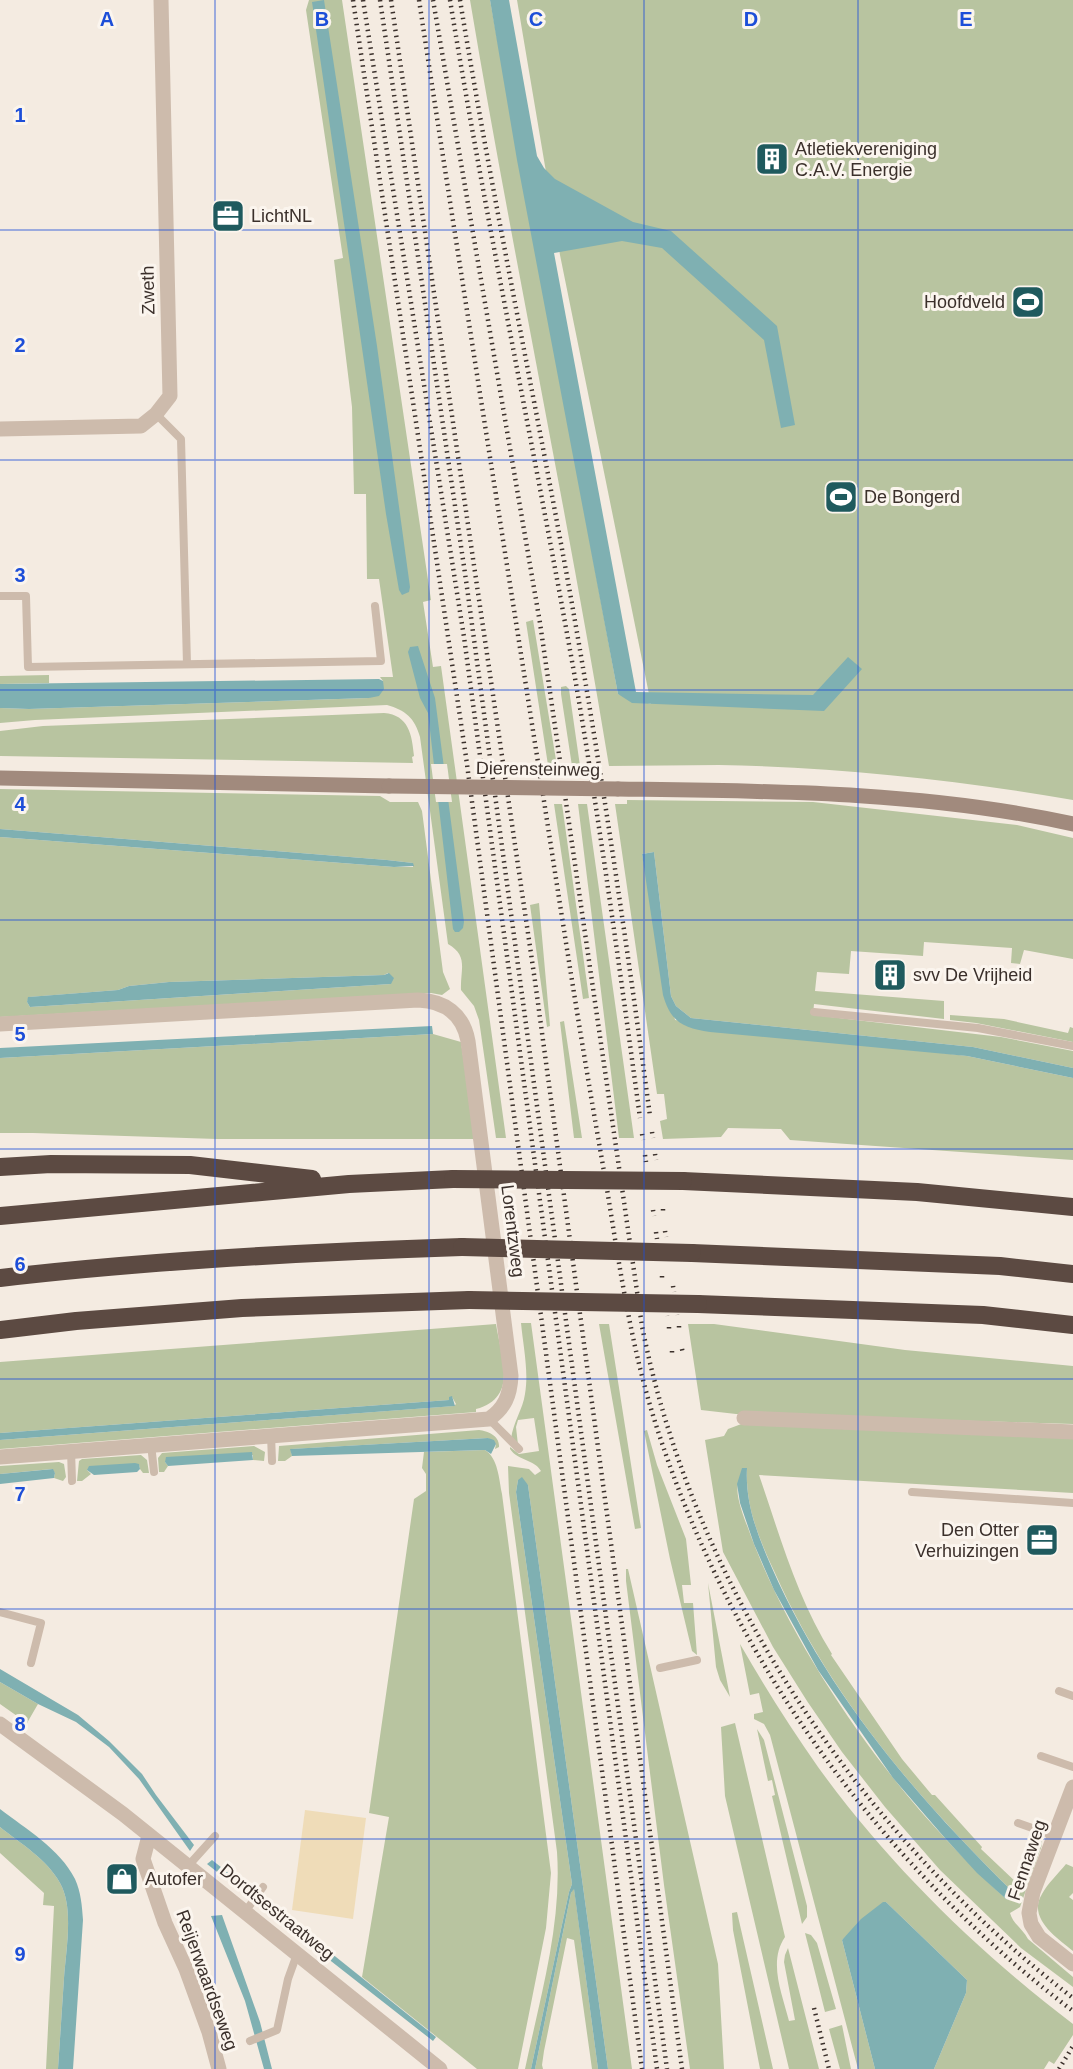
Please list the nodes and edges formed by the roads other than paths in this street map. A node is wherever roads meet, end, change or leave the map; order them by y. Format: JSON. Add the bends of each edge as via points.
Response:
{"nodes":[{"id":1,"x":162,"y":0,"type":"edge"},
{"id":2,"x":156,"y":414,"type":"junction"},
{"id":3,"x":0,"y":429,"type":"edge"},
{"id":4,"x":0,"y":596,"type":"edge"},
{"id":5,"x":375,"y":606,"type":"dead end"},
{"id":6,"x":187,"y":664,"type":"junction"},
{"id":7,"x":0,"y":778,"type":"edge"},
{"id":8,"x":1073,"y":824,"type":"edge"},
{"id":9,"x":814,"y":1012,"type":"dead end"},
{"id":10,"x":0,"y":1024,"type":"edge"},
{"id":11,"x":1073,"y":1046,"type":"edge"},
{"id":12,"x":0,"y":1167,"type":"edge"},
{"id":13,"x":349,"y":1184,"type":"junction"},
{"id":14,"x":1073,"y":1207,"type":"edge"},
{"id":15,"x":0,"y":1216,"type":"edge"},
{"id":16,"x":1073,"y":1274,"type":"edge"},
{"id":17,"x":0,"y":1278,"type":"edge"},
{"id":18,"x":1073,"y":1325,"type":"edge"},
{"id":19,"x":0,"y":1330,"type":"edge"},
{"id":20,"x":744,"y":1418,"type":"dead end"},
{"id":21,"x":489,"y":1419,"type":"junction"},
{"id":22,"x":1073,"y":1432,"type":"edge"},
{"id":23,"x":271,"y":1435,"type":"junction"},
{"id":24,"x":151,"y":1444,"type":"junction"},
{"id":25,"x":519,"y":1449,"type":"dead end"},
{"id":26,"x":71,"y":1450,"type":"junction"},
{"id":27,"x":0,"y":1457,"type":"edge"},
{"id":28,"x":272,"y":1461,"type":"dead end"},
{"id":29,"x":154,"y":1472,"type":"dead end"},
{"id":30,"x":72,"y":1481,"type":"dead end"},
{"id":31,"x":912,"y":1492,"type":"dead end"},
{"id":32,"x":1073,"y":1503,"type":"edge"},
{"id":33,"x":0,"y":1612,"type":"edge"},
{"id":34,"x":697,"y":1660,"type":"dead end"},
{"id":35,"x":31,"y":1663,"type":"dead end"},
{"id":36,"x":660,"y":1668,"type":"dead end"},
{"id":37,"x":1059,"y":1691,"type":"dead end"},
{"id":38,"x":1073,"y":1696,"type":"edge"},
{"id":39,"x":0,"y":1724,"type":"edge"},
{"id":40,"x":1041,"y":1756,"type":"dead end"},
{"id":41,"x":1073,"y":1767,"type":"edge"},
{"id":42,"x":1073,"y":1787,"type":"edge"},
{"id":43,"x":1018,"y":1823,"type":"dead end"},
{"id":44,"x":149,"y":1836,"type":"junction"},
{"id":45,"x":215,"y":1836,"type":"dead end"},
{"id":46,"x":1055,"y":1836,"type":"junction"},
{"id":47,"x":188,"y":1866,"type":"junction"},
{"id":48,"x":263,"y":1887,"type":"dead end"},
{"id":49,"x":252,"y":1904,"type":"junction"},
{"id":50,"x":297,"y":1954,"type":"junction"},
{"id":51,"x":1073,"y":1964,"type":"edge"},
{"id":52,"x":251,"y":2041,"type":"dead end"},
{"id":53,"x":219,"y":2069,"type":"edge"},
{"id":54,"x":440,"y":2069,"type":"edge"}],
"edges":[{"from":1,"to":2,"type":"street","name":"Zweth","via":[[170,396]]},
{"from":2,"to":3,"type":"street","via":[[141,426]]},
{"from":2,"to":6,"type":"lane","via":[[182,439]]},
{"from":4,"to":6,"type":"lane","via":[[26,596],[28,667]]},
{"from":5,"to":6,"type":"lane","via":[[381,661]]},
{"from":7,"to":8,"type":"main road","name":"Dierensteinweg","bridge":true,"via":[[756,791],[887,797]]},
{"from":9,"to":11,"type":"lane","via":[[978,1028]]},
{"from":10,"to":21,"type":"street","name":"Lorentzweg","via":[[418,1000],[437,1002],[452,1010],[463,1023],[468,1041],[511,1376],[506,1402]]},
{"from":12,"to":13,"type":"highway","via":[[190,1164]]},
{"from":13,"to":14,"type":"highway","bridge":true,"via":[[453,1179],[683,1181],[917,1192]]},
{"from":13,"to":15,"type":"highway"},
{"from":16,"to":17,"type":"highway","bridge":true,"via":[[1000,1266],[462,1247],[298,1253]]},
{"from":18,"to":19,"type":"highway","bridge":true,"via":[[983,1315],[469,1300],[242,1308]]},
{"from":20,"to":22,"type":"street"},
{"from":21,"to":23,"type":"street"},
{"from":21,"to":25,"type":"lane"},
{"from":23,"to":24,"type":"street"},
{"from":23,"to":28,"type":"lane"},
{"from":24,"to":26,"type":"street"},
{"from":24,"to":29,"type":"lane"},
{"from":26,"to":27,"type":"street"},
{"from":26,"to":30,"type":"lane"},
{"from":31,"to":32,"type":"lane"},
{"from":33,"to":35,"type":"lane","via":[[41,1623]]},
{"from":34,"to":36,"type":"lane"},
{"from":37,"to":38,"type":"lane"},
{"from":39,"to":44,"type":"street","name":"Dordtsestraatweg"},
{"from":40,"to":41,"type":"lane"},
{"from":42,"to":46,"type":"street","name":"Fennaweg"},
{"from":43,"to":46,"type":"lane"},
{"from":44,"to":47,"type":"street","name":"Dordtsestraatweg"},
{"from":44,"to":53,"type":"street","name":"Reijerwaardseweg","via":[[143,1859],[209,2032]]},
{"from":45,"to":47,"type":"lane"},
{"from":46,"to":51,"type":"street","name":"Fennaweg","via":[[1029,1913],[1039,1937]]},
{"from":47,"to":49,"type":"street","name":"Dordtsestraatweg"},
{"from":48,"to":49,"type":"lane"},
{"from":49,"to":50,"type":"street","name":"Dordtsestraatweg"},
{"from":50,"to":52,"type":"lane","via":[[277,2030]]},
{"from":50,"to":54,"type":"street","name":"Dordtsestraatweg"}]}
